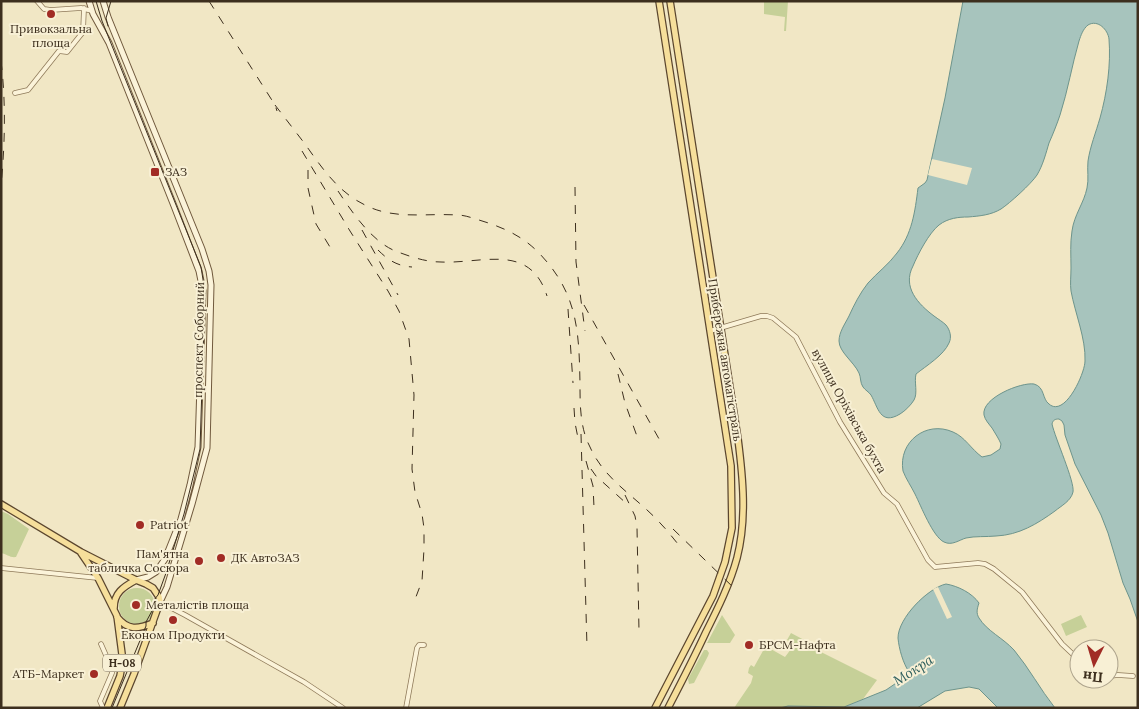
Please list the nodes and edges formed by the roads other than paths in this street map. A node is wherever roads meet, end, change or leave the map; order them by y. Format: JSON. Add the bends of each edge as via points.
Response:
{"nodes":[{"id":1,"x":37,"y":1,"type":"edge"},
{"id":2,"x":89,"y":1,"type":"edge"},
{"id":3,"x":103,"y":1,"type":"edge"},
{"id":4,"x":659,"y":1,"type":"edge"},
{"id":5,"x":670,"y":1,"type":"edge"},
{"id":6,"x":84,"y":8,"type":"junction"},
{"id":7,"x":92,"y":11,"type":"junction"},
{"id":8,"x":108,"y":16,"type":"junction"},
{"id":9,"x":97,"y":21,"type":"junction"},
{"id":10,"x":15,"y":93,"type":"dead end"},
{"id":11,"x":209,"y":271,"type":"junction"},
{"id":12,"x":200,"y":273,"type":"junction"},
{"id":13,"x":720,"y":328,"type":"junction"},
{"id":14,"x":710,"y":331,"type":"junction"},
{"id":15,"x":1,"y":504,"type":"edge"},
{"id":16,"x":81,"y":552,"type":"junction"},
{"id":17,"x":1,"y":568,"type":"edge"},
{"id":18,"x":98,"y":578,"type":"junction"},
{"id":19,"x":136,"y":580,"type":"junction"},
{"id":20,"x":160,"y":602,"type":"junction"},
{"id":21,"x":116,"y":616,"type":"junction"},
{"id":22,"x":153,"y":623,"type":"junction"},
{"id":23,"x":101,"y":644,"type":"dead end"},
{"id":24,"x":424,"y":644,"type":"dead end"},
{"id":25,"x":1069,"y":651,"type":"edge"},
{"id":26,"x":1119,"y":675,"type":"edge"},
{"id":27,"x":1133,"y":676,"type":"dead end"},
{"id":28,"x":662,"y":696,"type":"junction"},
{"id":29,"x":672,"y":701,"type":"junction"},
{"id":30,"x":103,"y":708,"type":"edge"},
{"id":31,"x":107,"y":708,"type":"edge"},
{"id":32,"x":120,"y":708,"type":"edge"},
{"id":33,"x":343,"y":708,"type":"edge"},
{"id":34,"x":406,"y":708,"type":"edge"},
{"id":35,"x":655,"y":708,"type":"edge"},
{"id":36,"x":668,"y":708,"type":"edge"}],
"edges":[{"from":1,"to":6,"type":"street","via":[[44,9]]},
{"from":2,"to":7,"type":"main road","name":"проспект Соборний"},
{"from":3,"to":8,"type":"main road","name":"проспект Соборний"},
{"from":4,"to":14,"type":"main road","name":"Прибережна автомагістраль"},
{"from":5,"to":13,"type":"main road","name":"Прибережна автомагістраль"},
{"from":6,"to":7,"type":"street"},
{"from":6,"to":10,"type":"street","via":[[83,32],[67,52],[59,51],[28,90]]},
{"from":7,"to":9,"type":"main road","name":"проспект Соборний"},
{"from":8,"to":9,"type":"main road"},
{"from":8,"to":11,"type":"main road","name":"проспект Соборний"},
{"from":9,"to":12,"type":"main road","name":"проспект Соборний"},
{"from":11,"to":12,"type":"main road"},
{"from":11,"to":20,"type":"main road","name":"проспект Соборний","via":[[212,294],[207,448]]},
{"from":12,"to":19,"type":"main road","name":"проспект Соборний","via":[[203,291],[198,447],[181,519],[165,559],[156,572]]},
{"from":13,"to":14,"type":"street","name":"вулиця Оріхівська бухта"},
{"from":13,"to":25,"type":"street","name":"вулиця Оріхівська бухта","via":[[767,316],[796,337],[840,422],[884,492],[897,504],[928,560],[935,567],[978,563],[994,569],[1022,592]]},
{"from":13,"to":29,"type":"main road","name":"Прибережна автомагістраль","via":[[741,465],[743,504],[740,537],[737,558],[720,606]]},
{"from":14,"to":28,"type":"main road","name":"Прибережна автомагістраль","via":[[731,466],[732,528],[726,562],[717,586]]},
{"from":15,"to":16,"type":"main road","number":"Н-08"},
{"from":16,"to":18,"type":"main road","number":"Н-08"},
{"from":16,"to":19,"type":"main road","number":"Н-08"},
{"from":17,"to":18,"type":"street"},
{"from":18,"to":21,"type":"main road","number":"Н-08"},
{"from":19,"to":20,"type":"main road","number":"Н-08","via":[[153,588]]},
{"from":19,"to":21,"type":"main road","via":[[120,589],[115,597]]},
{"from":20,"to":22,"type":"main road","number":"Н-08"},
{"from":20,"to":33,"type":"street","via":[[304,682]]},
{"from":21,"to":22,"type":"main road","via":[[129,627]]},
{"from":21,"to":31,"type":"main road","number":"Н-08","via":[[122,665]]},
{"from":22,"to":32,"type":"main road","number":"Н-08"},
{"from":23,"to":30,"type":"street","via":[[112,669],[100,701]]},
{"from":24,"to":34,"type":"street","via":[[417,648]]},
{"from":26,"to":27,"type":"street"},
{"from":28,"to":29,"type":"main road","via":[[663,702]]},
{"from":28,"to":35,"type":"main road","name":"Прибережна автомагістраль"},
{"from":29,"to":36,"type":"main road","name":"Прибережна автомагістраль"}]}
